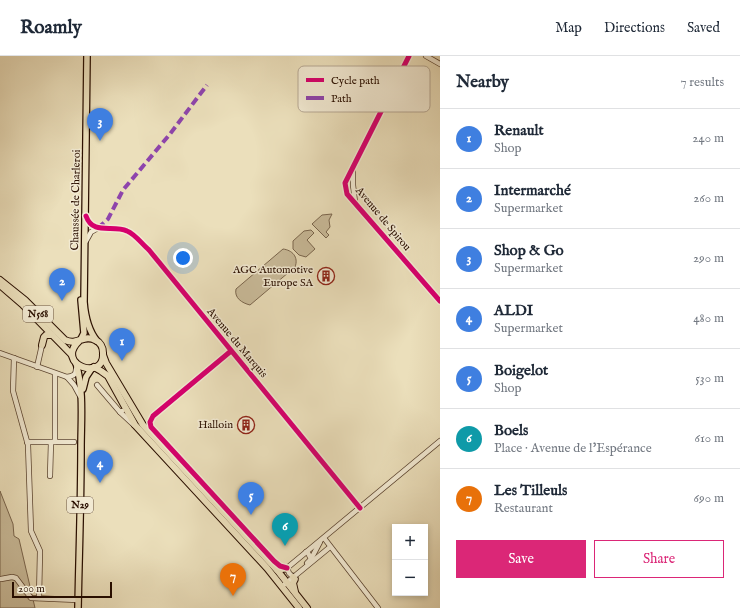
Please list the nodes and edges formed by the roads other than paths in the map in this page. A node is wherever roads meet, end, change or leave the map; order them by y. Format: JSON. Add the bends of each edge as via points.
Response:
{"nodes":[{"id":1,"x":84,"y":56,"type":"edge"},
{"id":2,"x":87,"y":56,"type":"edge"},
{"id":3,"x":409,"y":56,"type":"edge"},
{"id":4,"x":426,"y":56,"type":"edge"},
{"id":5,"x":440,"y":64,"type":"edge"},
{"id":6,"x":404,"y":66,"type":"edge"},
{"id":7,"x":381,"y":112,"type":"edge"},
{"id":8,"x":84,"y":157,"type":"junction"},
{"id":9,"x":353,"y":167,"type":"junction"},
{"id":10,"x":84,"y":189,"type":"junction"},
{"id":11,"x":356,"y":204,"type":"junction"},
{"id":12,"x":86,"y":216,"type":"junction"},
{"id":13,"x":98,"y":228,"type":"junction"},
{"id":14,"x":85,"y":242,"type":"junction"},
{"id":15,"x":0,"y":280,"type":"edge"},
{"id":16,"x":0,"y":285,"type":"edge"},
{"id":17,"x":440,"y":301,"type":"edge"},
{"id":18,"x":52,"y":335,"type":"junction"},
{"id":19,"x":80,"y":340,"type":"junction"},
{"id":20,"x":97,"y":341,"type":"junction"},
{"id":21,"x":42,"y":345,"type":"joint"},
{"id":22,"x":231,"y":352,"type":"junction"},
{"id":23,"x":0,"y":354,"type":"edge"},
{"id":24,"x":72,"y":355,"type":"junction"},
{"id":25,"x":103,"y":355,"type":"junction"},
{"id":26,"x":14,"y":358,"type":"junction"},
{"id":27,"x":76,"y":363,"type":"junction"},
{"id":28,"x":37,"y":367,"type":"junction"},
{"id":29,"x":93,"y":368,"type":"junction"},
{"id":30,"x":55,"y":374,"type":"junction"},
{"id":31,"x":67,"y":378,"type":"junction"},
{"id":32,"x":97,"y":385,"type":"dead end"},
{"id":33,"x":81,"y":399,"type":"junction"},
{"id":34,"x":123,"y":411,"type":"junction"},
{"id":35,"x":440,"y":441,"type":"edge"},
{"id":36,"x":27,"y":442,"type":"junction"},
{"id":37,"x":53,"y":442,"type":"junction"},
{"id":38,"x":74,"y":442,"type":"dead end"},
{"id":39,"x":50,"y":476,"type":"dead end"},
{"id":40,"x":360,"y":508,"type":"junction"},
{"id":41,"x":324,"y":538,"type":"junction"},
{"id":42,"x":330,"y":547,"type":"junction"},
{"id":43,"x":306,"y":552,"type":"junction"},
{"id":44,"x":311,"y":559,"type":"junction"},
{"id":45,"x":287,"y":568,"type":"junction"},
{"id":46,"x":277,"y":570,"type":"junction"},
{"id":47,"x":301,"y":572,"type":"junction"},
{"id":48,"x":294,"y":577,"type":"junction"},
{"id":49,"x":1,"y":579,"type":"edge"},
{"id":50,"x":285,"y":584,"type":"junction"},
{"id":51,"x":296,"y":593,"type":"junction"},
{"id":52,"x":39,"y":598,"type":"junction"},
{"id":53,"x":78,"y":600,"type":"junction"},
{"id":54,"x":78,"y":608,"type":"edge"},
{"id":55,"x":299,"y":608,"type":"edge"},
{"id":56,"x":307,"y":608,"type":"edge"},
{"id":57,"x":378,"y":608,"type":"edge"}],
"edges":[{"from":1,"to":8,"type":"main road","name":"Chaussée de Charleroi"},
{"from":2,"to":8,"type":"main road","name":"Chaussée de Charleroi"},
{"from":3,"to":6,"type":"street","name":"Avenue de Spirou"},
{"from":4,"to":5,"type":"street"},
{"from":7,"to":9,"type":"street","name":"Avenue de Spirou"},
{"from":8,"to":10,"type":"main road","name":"Chaussée de Charleroi"},
{"from":9,"to":11,"type":"street","name":"Avenue de Spirou"},
{"from":9,"to":11,"type":"street","name":"Avenue de Spirou","via":[[345,183],[347,194]]},
{"from":10,"to":12,"type":"main road","name":"Chaussée de Charleroi"},
{"from":10,"to":19,"type":"main road","name":"Chaussée de Charleroi","via":[[81,312],[84,333]]},
{"from":11,"to":17,"type":"street","name":"Avenue de Spirou"},
{"from":12,"to":13,"type":"street","via":[[91,225]]},
{"from":12,"to":14,"type":"main road","name":"Chaussée de Charleroi"},
{"from":13,"to":14,"type":"street","via":[[88,235]]},
{"from":13,"to":22,"type":"street","name":"Avenue du Marquis","via":[[130,232],[149,250]]},
{"from":14,"to":20,"type":"main road","name":"Chaussée de Charleroi","via":[[85,312],[89,328]]},
{"from":15,"to":19,"type":"highway","number":"N568","via":[[65,340],[70,343]]},
{"from":16,"to":18,"type":"highway","number":"N568"},
{"from":18,"to":21,"type":"highway","via":[[44,337]]},
{"from":18,"to":24,"type":"highway","number":"N568"},
{"from":19,"to":20,"type":"highway","via":[[88,338]]},
{"from":19,"to":24,"type":"highway"},
{"from":20,"to":25,"type":"highway"},
{"from":21,"to":28,"type":"street"},
{"from":22,"to":40,"type":"street","name":"Avenue du Marquis"},
{"from":22,"to":45,"type":"street","via":[[153,416],[151,427],[274,561]]},
{"from":23,"to":26,"type":"street"},
{"from":24,"to":27,"type":"highway"},
{"from":25,"to":29,"type":"highway"},
{"from":25,"to":46,"type":"highway","via":[[143,425]]},
{"from":26,"to":28,"type":"street"},
{"from":26,"to":36,"type":"street","via":[[13,391]]},
{"from":27,"to":29,"type":"highway","via":[[85,368]]},
{"from":27,"to":31,"type":"street","via":[[74,376]]},
{"from":27,"to":33,"type":"main road","number":"N29"},
{"from":28,"to":30,"type":"street"},
{"from":29,"to":33,"type":"main road","number":"N29","via":[[86,377]]},
{"from":29,"to":34,"type":"highway","via":[[108,376]]},
{"from":30,"to":31,"type":"street"},
{"from":30,"to":37,"type":"street"},
{"from":31,"to":33,"type":"street"},
{"from":32,"to":34,"type":"street"},
{"from":33,"to":53,"type":"main road","number":"N29"},
{"from":34,"to":50,"type":"highway","via":[[267,568]]},
{"from":35,"to":40,"type":"street"},
{"from":36,"to":37,"type":"street"},
{"from":36,"to":52,"type":"street","via":[[31,531],[40,552]]},
{"from":37,"to":38,"type":"street"},
{"from":37,"to":39,"type":"street"},
{"from":40,"to":41,"type":"street"},
{"from":41,"to":42,"type":"street"},
{"from":41,"to":43,"type":"street"},
{"from":41,"to":44,"type":"street"},
{"from":42,"to":47,"type":"street"},
{"from":42,"to":57,"type":"street"},
{"from":43,"to":44,"type":"street"},
{"from":43,"to":45,"type":"street"},
{"from":44,"to":47,"type":"street"},
{"from":45,"to":46,"type":"highway"},
{"from":45,"to":48,"type":"street"},
{"from":46,"to":50,"type":"highway"},
{"from":47,"to":48,"type":"street"},
{"from":48,"to":50,"type":"street"},
{"from":48,"to":51,"type":"highway"},
{"from":49,"to":52,"type":"street","via":[[16,578],[31,598]]},
{"from":50,"to":51,"type":"highway"},
{"from":50,"to":55,"type":"highway"},
{"from":51,"to":56,"type":"highway"},
{"from":52,"to":53,"type":"street"},
{"from":53,"to":54,"type":"main road","number":"N29"}]}
